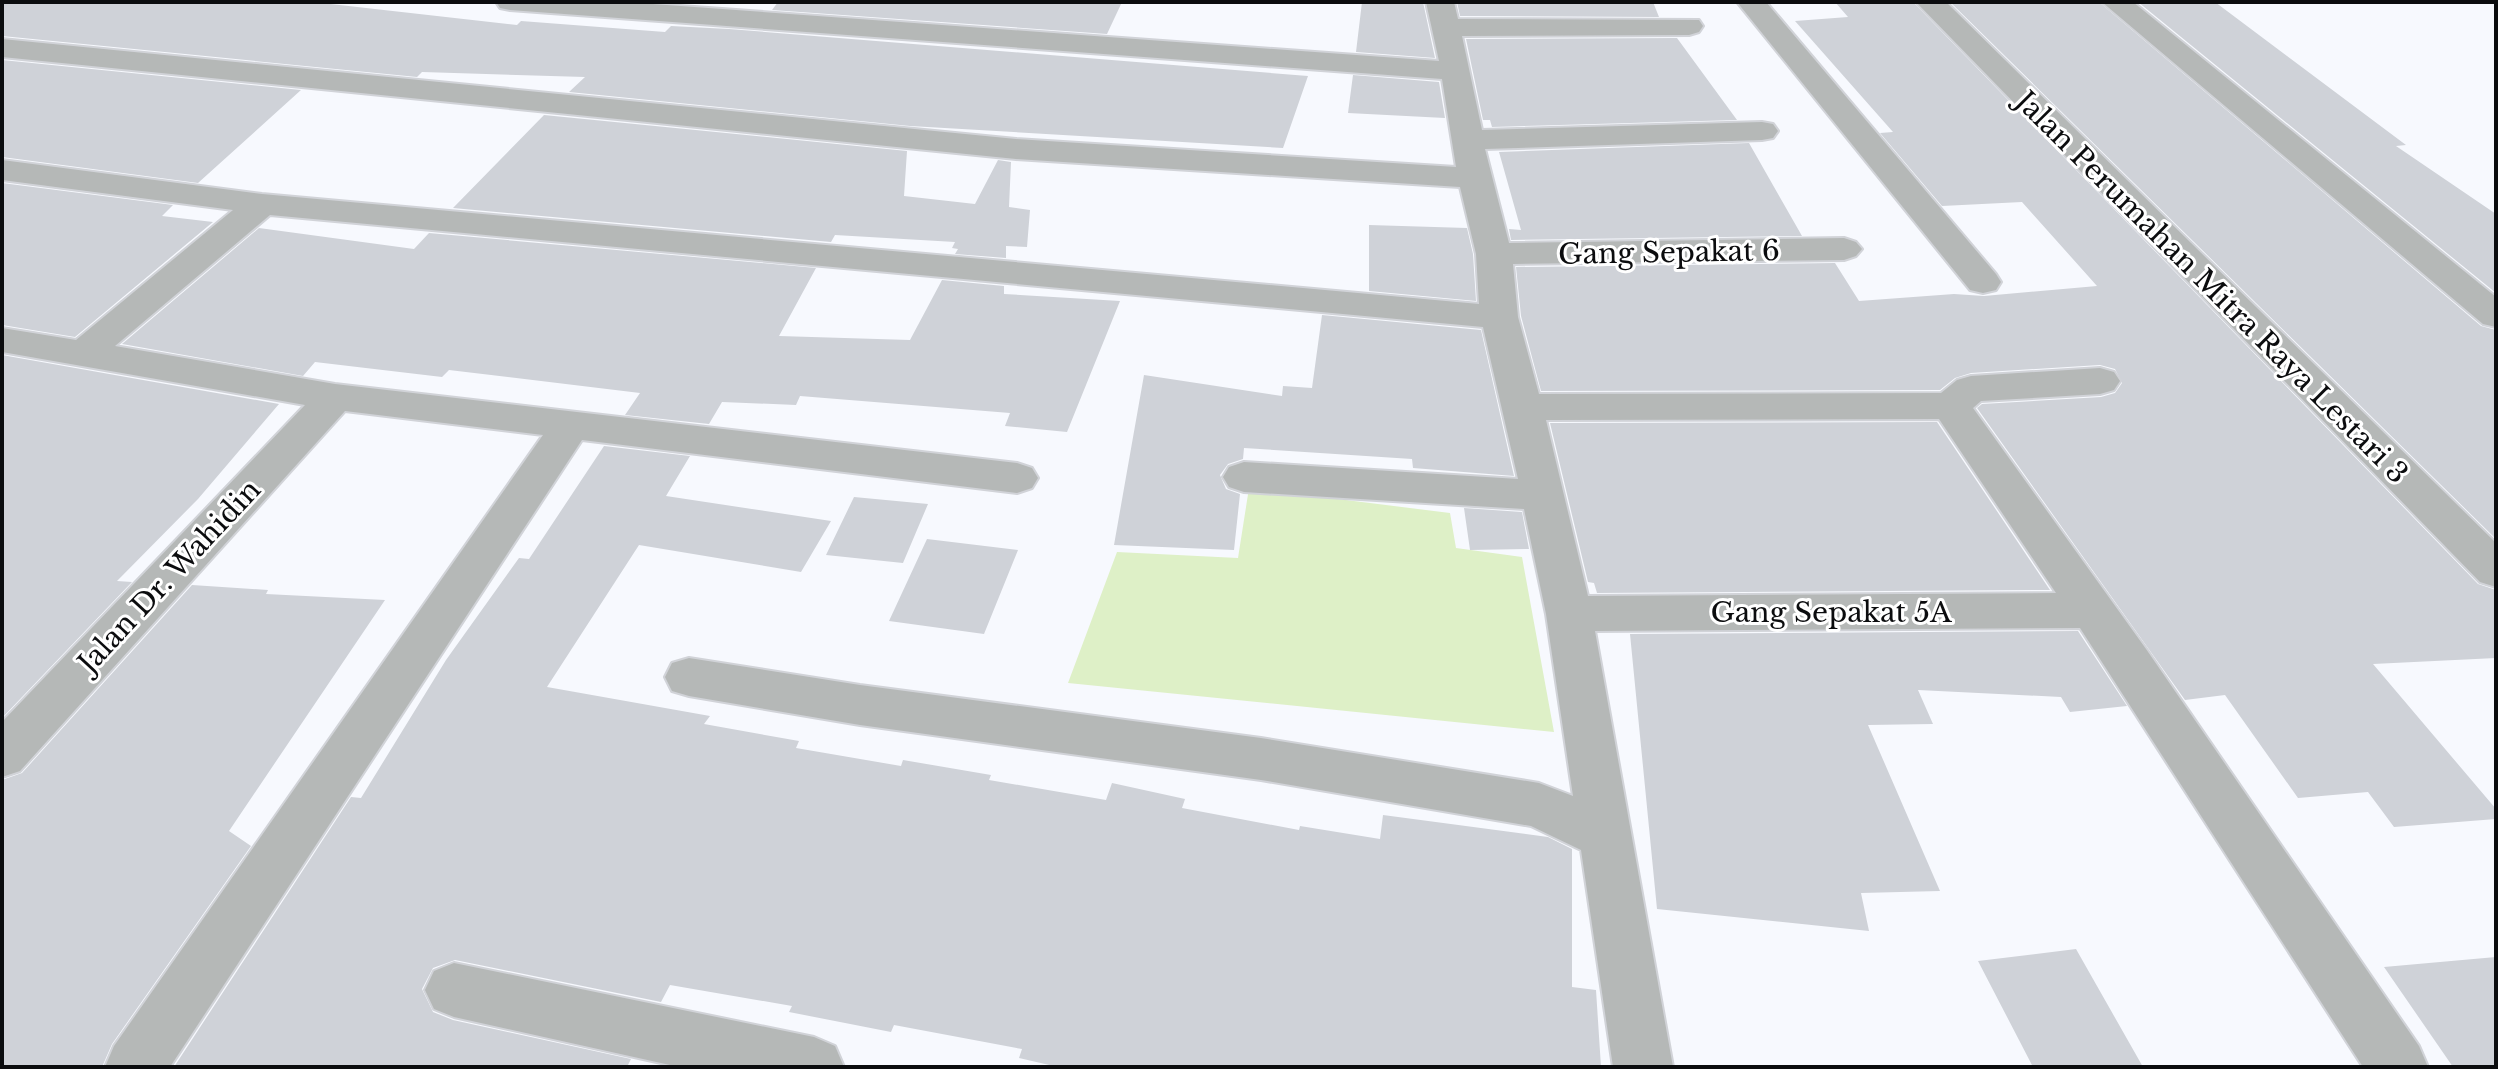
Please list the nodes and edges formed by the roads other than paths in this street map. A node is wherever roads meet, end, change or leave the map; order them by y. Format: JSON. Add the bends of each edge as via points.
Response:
{"nodes":[{"id":1,"x":510,"y":2,"type":"edge"},
{"id":2,"x":1751,"y":2,"type":"edge"},
{"id":3,"x":1930,"y":2,"type":"edge"},
{"id":4,"x":2116,"y":2,"type":"edge"},
{"id":5,"x":1443,"y":15,"type":"edge"},
{"id":6,"x":1689,"y":26,"type":"dead end"},
{"id":7,"x":2,"y":48,"type":"edge"},
{"id":8,"x":1456,"y":71,"type":"junction"},
{"id":9,"x":1762,"y":131,"type":"dead end"},
{"id":10,"x":1471,"y":159,"type":"junction"},
{"id":11,"x":2,"y":170,"type":"edge"},
{"id":12,"x":262,"y":204,"type":"junction"},
{"id":13,"x":1844,"y":249,"type":"dead end"},
{"id":14,"x":1494,"y":254,"type":"junction"},
{"id":15,"x":1983,"y":282,"type":"dead end"},
{"id":16,"x":2496,"y":316,"type":"edge"},
{"id":17,"x":1499,"y":317,"type":"junction"},
{"id":18,"x":2,"y":340,"type":"edge"},
{"id":19,"x":84,"y":353,"type":"junction"},
{"id":20,"x":2100,"y":381,"type":"dead end"},
{"id":21,"x":335,"y":397,"type":"junction"},
{"id":22,"x":1951,"y":406,"type":"junction"},
{"id":23,"x":1523,"y":407,"type":"junction"},
{"id":24,"x":570,"y":426,"type":"junction"},
{"id":25,"x":1244,"y":477,"type":"dead end"},
{"id":26,"x":1017,"y":478,"type":"dead end"},
{"id":27,"x":1543,"y":495,"type":"junction"},
{"id":28,"x":2496,"y":570,"type":"edge"},
{"id":29,"x":2092,"y":610,"type":"junction"},
{"id":30,"x":1569,"y":614,"type":"junction"},
{"id":31,"x":689,"y":677,"type":"dead end"},
{"id":32,"x":2,"y":756,"type":"edge"},
{"id":33,"x":1604,"y":836,"type":"junction"},
{"id":34,"x":454,"y":990,"type":"dead end"},
{"id":35,"x":135,"y":1067,"type":"edge"},
{"id":36,"x":814,"y":1067,"type":"edge"},
{"id":37,"x":1643,"y":1067,"type":"edge"},
{"id":38,"x":2398,"y":1067,"type":"edge"}],
"edges":[{"from":1,"to":8,"type":"street"},
{"from":2,"to":15,"type":"street"},
{"from":3,"to":28,"type":"street","name":"Jalan Perumahan Mitra Raya Lestari 3"},
{"from":4,"to":16,"type":"street"},
{"from":5,"to":6,"type":"street"},
{"from":5,"to":8,"type":"street"},
{"from":7,"to":10,"type":"street","via":[[1016,149]]},
{"from":8,"to":10,"type":"street"},
{"from":9,"to":10,"type":"street"},
{"from":10,"to":14,"type":"street"},
{"from":11,"to":12,"type":"street"},
{"from":12,"to":17,"type":"street"},
{"from":12,"to":19,"type":"street"},
{"from":13,"to":14,"type":"street","name":"Gang Sepakat 6"},
{"from":14,"to":17,"type":"street"},
{"from":17,"to":23,"type":"street"},
{"from":18,"to":19,"type":"street"},
{"from":19,"to":21,"type":"street"},
{"from":20,"to":22,"type":"street","via":[[1971,389]]},
{"from":21,"to":24,"type":"street"},
{"from":21,"to":32,"type":"street","name":"Jalan Dr. Wahidin"},
{"from":22,"to":23,"type":"street"},
{"from":22,"to":29,"type":"street"},
{"from":23,"to":27,"type":"street"},
{"from":24,"to":26,"type":"street"},
{"from":24,"to":35,"type":"street"},
{"from":25,"to":27,"type":"street"},
{"from":27,"to":30,"type":"street"},
{"from":29,"to":30,"type":"street","name":"Gang Sepakat 5A"},
{"from":29,"to":38,"type":"street"},
{"from":30,"to":33,"type":"street"},
{"from":31,"to":33,"type":"street","via":[[1261,759],[1539,805]]},
{"from":33,"to":37,"type":"street"},
{"from":34,"to":36,"type":"street"}]}
